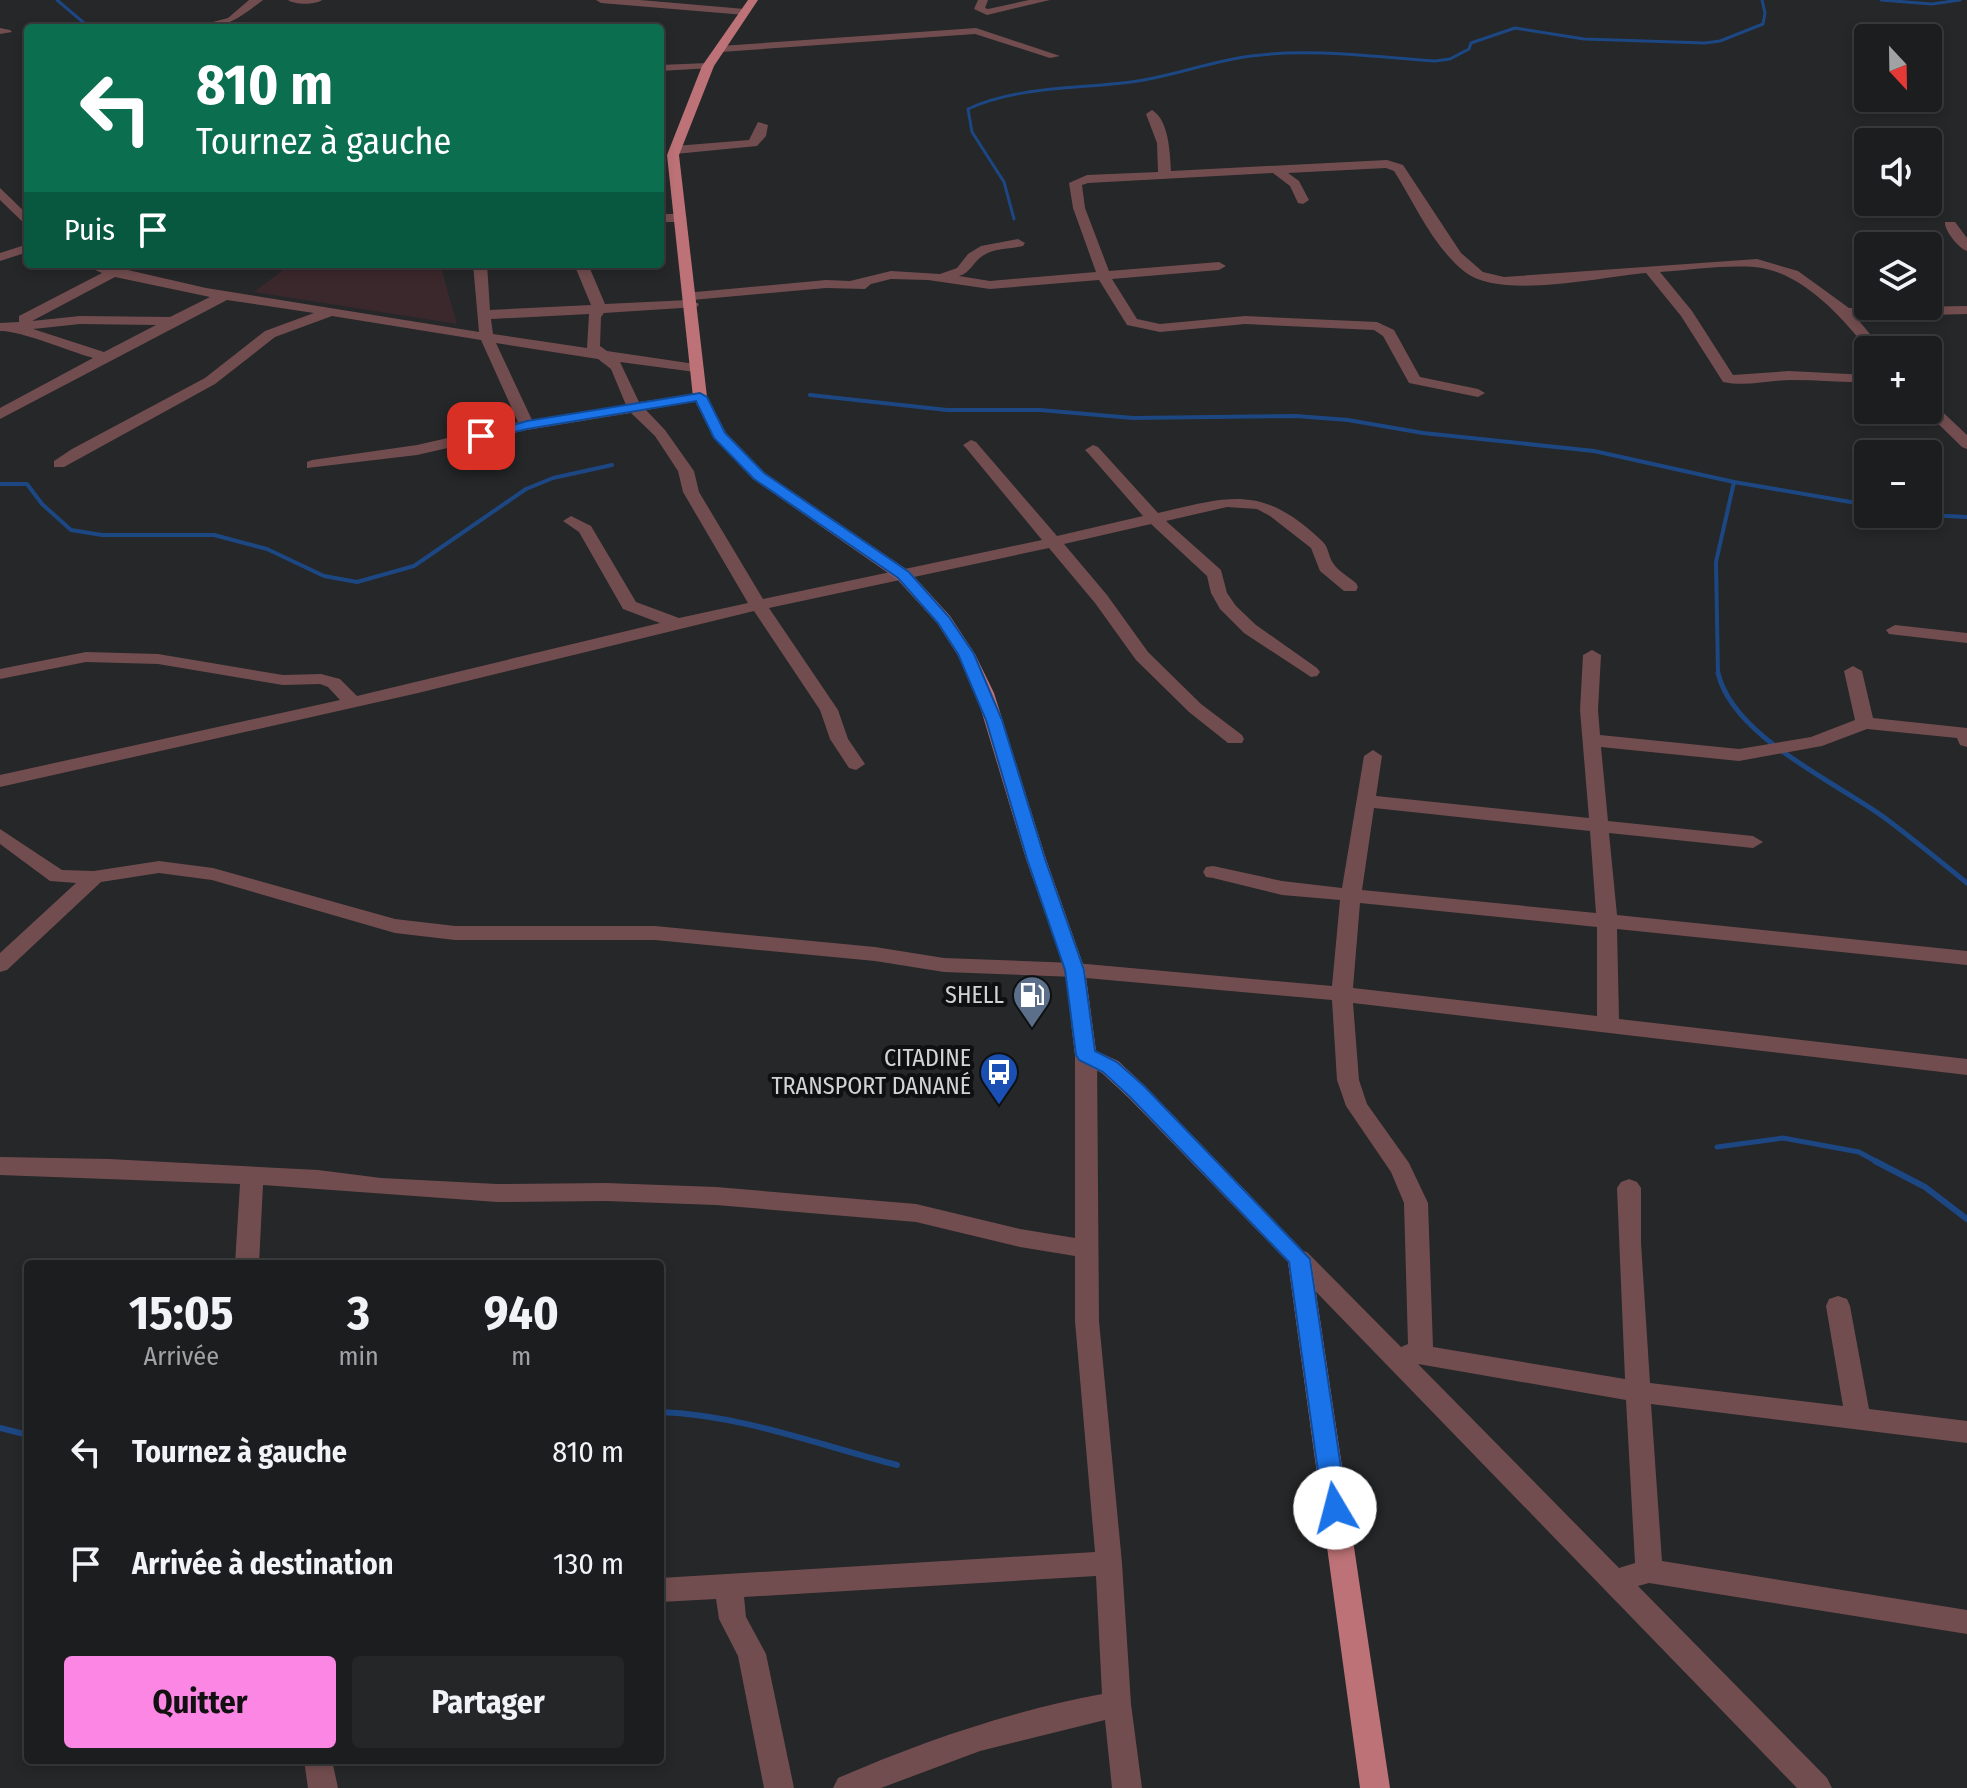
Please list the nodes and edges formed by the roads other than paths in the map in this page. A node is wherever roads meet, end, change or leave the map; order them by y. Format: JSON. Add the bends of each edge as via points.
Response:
{"nodes":[{"id":1,"x":258,"y":0,"type":"edge"},
{"id":2,"x":293,"y":0,"type":"edge"},
{"id":3,"x":317,"y":0,"type":"edge"},
{"id":4,"x":601,"y":0,"type":"edge"},
{"id":5,"x":983,"y":0,"type":"edge"},
{"id":6,"x":1045,"y":0,"type":"edge"},
{"id":7,"x":749,"y":6,"type":"edge"},
{"id":8,"x":214,"y":24,"type":"edge"},
{"id":9,"x":721,"y":49,"type":"junction"},
{"id":10,"x":1054,"y":56,"type":"dead end"},
{"id":11,"x":708,"y":66,"type":"junction"},
{"id":12,"x":664,"y":68,"type":"edge"},
{"id":13,"x":1152,"y":114,"type":"dead end"},
{"id":14,"x":762,"y":125,"type":"dead end"},
{"id":15,"x":669,"y":153,"type":"edge"},
{"id":16,"x":1278,"y":171,"type":"junction"},
{"id":17,"x":1165,"y":177,"type":"junction"},
{"id":18,"x":0,"y":192,"type":"edge"},
{"id":19,"x":1303,"y":200,"type":"dead end"},
{"id":20,"x":18,"y":211,"type":"junction"},
{"id":21,"x":0,"y":215,"type":"edge"},
{"id":22,"x":24,"y":218,"type":"edge"},
{"id":23,"x":670,"y":218,"type":"edge"},
{"id":24,"x":1950,"y":225,"type":"dead end"},
{"id":25,"x":1018,"y":243,"type":"dead end"},
{"id":26,"x":1967,"y":247,"type":"edge"},
{"id":27,"x":24,"y":249,"type":"edge"},
{"id":28,"x":0,"y":257,"type":"edge"},
{"id":29,"x":1219,"y":266,"type":"dead end"},
{"id":30,"x":100,"y":268,"type":"edge"},
{"id":31,"x":480,"y":268,"type":"edge"},
{"id":32,"x":583,"y":268,"type":"edge"},
{"id":33,"x":1650,"y":269,"type":"junction"},
{"id":34,"x":113,"y":272,"type":"junction"},
{"id":35,"x":1103,"y":276,"type":"junction"},
{"id":36,"x":942,"y":278,"type":"junction"},
{"id":37,"x":916,"y":283,"type":"junction"},
{"id":38,"x":966,"y":283,"type":"junction"},
{"id":39,"x":853,"y":284,"type":"junction"},
{"id":40,"x":229,"y":295,"type":"junction"},
{"id":41,"x":691,"y":300,"type":"junction"},
{"id":42,"x":600,"y":309,"type":"junction"},
{"id":43,"x":1967,"y":310,"type":"edge"},
{"id":44,"x":334,"y":312,"type":"junction"},
{"id":45,"x":1845,"y":312,"type":"junction"},
{"id":46,"x":483,"y":315,"type":"junction"},
{"id":47,"x":169,"y":321,"type":"junction"},
{"id":48,"x":9,"y":326,"type":"edge"},
{"id":49,"x":1865,"y":336,"type":"edge"},
{"id":50,"x":487,"y":338,"type":"junction"},
{"id":51,"x":602,"y":356,"type":"junction"},
{"id":52,"x":105,"y":357,"type":"junction"},
{"id":53,"x":695,"y":368,"type":"junction"},
{"id":54,"x":1854,"y":378,"type":"edge"},
{"id":55,"x":1478,"y":393,"type":"dead end"},
{"id":56,"x":700,"y":397,"type":"junction"},
{"id":57,"x":634,"y":407,"type":"junction"},
{"id":58,"x":0,"y":414,"type":"edge"},
{"id":59,"x":1942,"y":420,"type":"edge"},
{"id":60,"x":527,"y":425,"type":"junction"},
{"id":61,"x":1967,"y":444,"type":"edge"},
{"id":62,"x":971,"y":445,"type":"dead end"},
{"id":63,"x":1093,"y":450,"type":"dead end"},
{"id":64,"x":59,"y":464,"type":"dead end"},
{"id":65,"x":312,"y":465,"type":"dead end"},
{"id":66,"x":1154,"y":519,"type":"junction"},
{"id":67,"x":571,"y":521,"type":"dead end"},
{"id":68,"x":1051,"y":542,"type":"junction"},
{"id":69,"x":903,"y":575,"type":"junction"},
{"id":70,"x":1350,"y":587,"type":"dead end"},
{"id":71,"x":760,"y":605,"type":"junction"},
{"id":72,"x":678,"y":624,"type":"junction"},
{"id":73,"x":1895,"y":630,"type":"dead end"},
{"id":74,"x":1967,"y":638,"type":"edge"},
{"id":75,"x":1592,"y":655,"type":"dead end"},
{"id":76,"x":1853,"y":671,"type":"dead end"},
{"id":77,"x":1311,"y":672,"type":"dead end"},
{"id":78,"x":0,"y":674,"type":"edge"},
{"id":79,"x":352,"y":702,"type":"junction"},
{"id":80,"x":1865,"y":723,"type":"junction"},
{"id":81,"x":1235,"y":739,"type":"dead end"},
{"id":82,"x":1591,"y":740,"type":"junction"},
{"id":83,"x":1967,"y":741,"type":"edge"},
{"id":84,"x":1373,"y":756,"type":"dead end"},
{"id":85,"x":856,"y":764,"type":"dead end"},
{"id":86,"x":0,"y":781,"type":"edge"},
{"id":87,"x":1367,"y":801,"type":"junction"},
{"id":88,"x":1599,"y":826,"type":"junction"},
{"id":89,"x":0,"y":835,"type":"edge"},
{"id":90,"x":1753,"y":842,"type":"dead end"},
{"id":91,"x":1213,"y":872,"type":"dead end"},
{"id":92,"x":94,"y":877,"type":"junction"},
{"id":93,"x":1350,"y":893,"type":"junction"},
{"id":94,"x":1607,"y":919,"type":"junction"},
{"id":95,"x":1967,"y":958,"type":"edge"},
{"id":96,"x":0,"y":965,"type":"edge"},
{"id":97,"x":1075,"y":970,"type":"junction"},
{"id":98,"x":1342,"y":994,"type":"junction"},
{"id":99,"x":1608,"y":1025,"type":"junction"},
{"id":100,"x":1086,"y":1055,"type":"junction"},
{"id":101,"x":1967,"y":1067,"type":"edge"},
{"id":102,"x":0,"y":1166,"type":"edge"},
{"id":103,"x":252,"y":1176,"type":"junction"},
{"id":104,"x":1629,"y":1188,"type":"dead end"},
{"id":105,"x":1085,"y":1249,"type":"junction"},
{"id":106,"x":1299,"y":1259,"type":"junction"},
{"id":107,"x":247,"y":1260,"type":"edge"},
{"id":108,"x":1838,"y":1306,"type":"dead end"},
{"id":109,"x":1391,"y":1350,"type":"junction"},
{"id":110,"x":1421,"y":1355,"type":"junction"},
{"id":111,"x":1640,"y":1392,"type":"junction"},
{"id":112,"x":1858,"y":1418,"type":"junction"},
{"id":113,"x":1967,"y":1432,"type":"edge"},
{"id":114,"x":1109,"y":1563,"type":"junction"},
{"id":115,"x":1649,"y":1571,"type":"junction"},
{"id":116,"x":1616,"y":1581,"type":"junction"},
{"id":117,"x":728,"y":1584,"type":"junction"},
{"id":118,"x":664,"y":1590,"type":"edge"},
{"id":119,"x":1967,"y":1622,"type":"edge"},
{"id":120,"x":1117,"y":1704,"type":"junction"},
{"id":121,"x":319,"y":1764,"type":"edge"},
{"id":122,"x":323,"y":1788,"type":"edge"},
{"id":123,"x":779,"y":1788,"type":"edge"},
{"id":124,"x":848,"y":1788,"type":"edge"},
{"id":125,"x":1127,"y":1788,"type":"edge"},
{"id":126,"x":1375,"y":1788,"type":"edge"},
{"id":127,"x":1817,"y":1788,"type":"edge"}],
"edges":[{"from":1,"to":8,"type":"street","via":[[232,20]]},
{"from":2,"to":3,"type":"street"},
{"from":4,"to":7,"type":"street"},
{"from":5,"to":6,"type":"street","via":[[979,9],[987,12]]},
{"from":7,"to":9,"type":"main road"},
{"from":9,"to":10,"type":"street","via":[[976,31]]},
{"from":9,"to":11,"type":"main road"},
{"from":11,"to":12,"type":"street"},
{"from":11,"to":15,"type":"main road"},
{"from":13,"to":17,"type":"street","via":[[1163,143]]},
{"from":14,"to":15,"type":"street","via":[[753,143]]},
{"from":15,"to":23,"type":"main road"},
{"from":16,"to":17,"type":"street"},
{"from":16,"to":19,"type":"street","via":[[1295,184]]},
{"from":16,"to":33,"type":"street","via":[[1395,166],[1460,261],[1487,279]]},
{"from":17,"to":35,"type":"street","via":[[1075,183]]},
{"from":18,"to":20,"type":"street"},
{"from":20,"to":21,"type":"street"},
{"from":20,"to":22,"type":"street"},
{"from":23,"to":41,"type":"main road"},
{"from":24,"to":26,"type":"street"},
{"from":25,"to":36,"type":"street","via":[[984,247],[962,271]]},
{"from":27,"to":28,"type":"street"},
{"from":29,"to":35,"type":"street"},
{"from":30,"to":34,"type":"street"},
{"from":31,"to":46,"type":"street"},
{"from":32,"to":42,"type":"street"},
{"from":33,"to":45,"type":"street","via":[[1772,265]]},
{"from":33,"to":54,"type":"street","via":[[1687,314],[1728,379]]},
{"from":34,"to":40,"type":"street"},
{"from":34,"to":48,"type":"street"},
{"from":35,"to":38,"type":"street"},
{"from":35,"to":55,"type":"street","via":[[1132,322],[1146,327],[1245,320],[1377,326],[1389,333],[1414,380]]},
{"from":36,"to":37,"type":"street"},
{"from":36,"to":38,"type":"street"},
{"from":36,"to":39,"type":"street","via":[[891,275]]},
{"from":37,"to":38,"type":"street"},
{"from":37,"to":39,"type":"street"},
{"from":39,"to":41,"type":"street"},
{"from":40,"to":44,"type":"street"},
{"from":40,"to":47,"type":"street"},
{"from":41,"to":42,"type":"street"},
{"from":41,"to":53,"type":"main road"},
{"from":42,"to":46,"type":"street"},
{"from":42,"to":51,"type":"street","via":[[591,338]]},
{"from":43,"to":45,"type":"street"},
{"from":44,"to":50,"type":"street"},
{"from":44,"to":64,"type":"street","via":[[272,334],[209,381],[94,440]]},
{"from":45,"to":49,"type":"street"},
{"from":46,"to":50,"type":"street"},
{"from":47,"to":48,"type":"street"},
{"from":47,"to":52,"type":"street"},
{"from":48,"to":52,"type":"street"},
{"from":50,"to":51,"type":"street"},
{"from":50,"to":60,"type":"street"},
{"from":51,"to":53,"type":"street"},
{"from":51,"to":57,"type":"street","via":[[617,367]]},
{"from":52,"to":58,"type":"street"},
{"from":53,"to":56,"type":"main road"},
{"from":56,"to":57,"type":"street"},
{"from":56,"to":69,"type":"main road","via":[[719,435],[759,476]]},
{"from":57,"to":60,"type":"street"},
{"from":57,"to":71,"type":"street","via":[[686,471],[691,492]]},
{"from":59,"to":61,"type":"street"},
{"from":60,"to":65,"type":"street","via":[[417,450]]},
{"from":62,"to":68,"type":"street"},
{"from":63,"to":66,"type":"street"},
{"from":66,"to":68,"type":"street"},
{"from":66,"to":70,"type":"street","via":[[1227,502],[1260,505],[1310,538],[1326,567]]},
{"from":66,"to":77,"type":"street","via":[[1215,574],[1219,593],[1250,629]]},
{"from":67,"to":72,"type":"street","via":[[585,529],[629,605]]},
{"from":68,"to":69,"type":"street"},
{"from":68,"to":81,"type":"street","via":[[1142,656]]},
{"from":69,"to":71,"type":"street"},
{"from":69,"to":97,"type":"main road","via":[[944,620],[985,693]]},
{"from":71,"to":72,"type":"street"},
{"from":71,"to":85,"type":"street","via":[[829,710],[839,739]]},
{"from":72,"to":79,"type":"street"},
{"from":73,"to":74,"type":"street"},
{"from":75,"to":82,"type":"street"},
{"from":76,"to":80,"type":"street"},
{"from":78,"to":79,"type":"street","via":[[86,657],[158,659],[283,680],[321,679],[334,683]]},
{"from":79,"to":86,"type":"street"},
{"from":80,"to":82,"type":"street","via":[[1815,742],[1739,755]]},
{"from":80,"to":83,"type":"street","via":[[1964,733]]},
{"from":82,"to":88,"type":"street"},
{"from":84,"to":87,"type":"street"},
{"from":87,"to":88,"type":"street"},
{"from":87,"to":93,"type":"street"},
{"from":88,"to":90,"type":"street"},
{"from":88,"to":94,"type":"street"},
{"from":89,"to":92,"type":"street","via":[[57,876]]},
{"from":91,"to":93,"type":"street","via":[[1268,886]]},
{"from":92,"to":96,"type":"street"},
{"from":92,"to":97,"type":"street","via":[[138,868],[184,869],[395,926],[455,933],[655,933],[944,965]]},
{"from":93,"to":94,"type":"street"},
{"from":93,"to":98,"type":"street"},
{"from":94,"to":95,"type":"street"},
{"from":94,"to":99,"type":"street"},
{"from":97,"to":98,"type":"street"},
{"from":97,"to":100,"type":"main road"},
{"from":98,"to":99,"type":"street"},
{"from":98,"to":110,"type":"street","via":[[1348,1080],[1357,1106],[1401,1169],[1416,1203]]},
{"from":99,"to":101,"type":"street"},
{"from":100,"to":105,"type":"street"},
{"from":100,"to":106,"type":"main road","via":[[1110,1067],[1137,1092]]},
{"from":102,"to":103,"type":"street"},
{"from":103,"to":105,"type":"street","via":[[483,1192],[716,1196],[916,1213]]},
{"from":103,"to":107,"type":"street"},
{"from":104,"to":111,"type":"street"},
{"from":105,"to":114,"type":"street"},
{"from":106,"to":109,"type":"street"},
{"from":106,"to":126,"type":"main road"},
{"from":108,"to":112,"type":"street"},
{"from":109,"to":110,"type":"street"},
{"from":109,"to":116,"type":"street"},
{"from":110,"to":111,"type":"street"},
{"from":111,"to":112,"type":"street"},
{"from":111,"to":115,"type":"street"},
{"from":112,"to":113,"type":"street"},
{"from":114,"to":117,"type":"street"},
{"from":114,"to":120,"type":"street"},
{"from":115,"to":116,"type":"street"},
{"from":115,"to":119,"type":"street"},
{"from":116,"to":127,"type":"street"},
{"from":117,"to":118,"type":"street"},
{"from":117,"to":123,"type":"street","via":[[733,1619],[752,1654]]},
{"from":120,"to":124,"type":"street","via":[[1045,1717],[957,1743]]},
{"from":120,"to":125,"type":"street"},
{"from":121,"to":122,"type":"street"}]}
